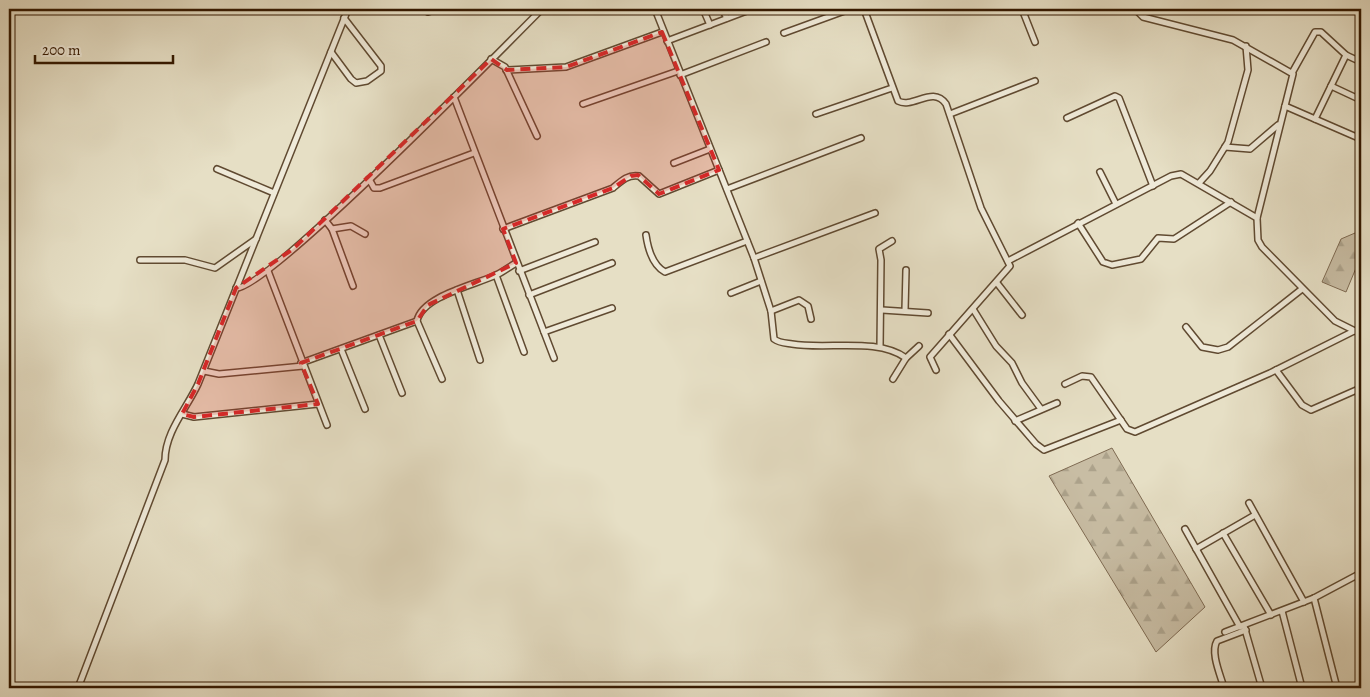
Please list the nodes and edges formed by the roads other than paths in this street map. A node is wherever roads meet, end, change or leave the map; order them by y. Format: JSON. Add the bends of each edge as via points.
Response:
{"nodes":[{"id":1,"x":348,"y":9,"type":"edge"},
{"id":2,"x":423,"y":9,"type":"edge"},
{"id":3,"x":438,"y":9,"type":"edge"},
{"id":4,"x":542,"y":9,"type":"edge"},
{"id":5,"x":655,"y":9,"type":"edge"},
{"id":6,"x":703,"y":9,"type":"edge"},
{"id":7,"x":722,"y":9,"type":"edge"},
{"id":8,"x":752,"y":9,"type":"edge"},
{"id":9,"x":850,"y":9,"type":"edge"},
{"id":10,"x":864,"y":9,"type":"edge"},
{"id":11,"x":1022,"y":9,"type":"edge"},
{"id":12,"x":1135,"y":9,"type":"edge"},
{"id":13,"x":344,"y":18,"type":"junction"},
{"id":14,"x":727,"y":18,"type":"junction"},
{"id":15,"x":710,"y":25,"type":"junction"},
{"id":16,"x":662,"y":32,"type":"junction"},
{"id":17,"x":784,"y":33,"type":"dead end"},
{"id":18,"x":667,"y":41,"type":"junction"},
{"id":19,"x":766,"y":42,"type":"dead end"},
{"id":20,"x":1035,"y":42,"type":"dead end"},
{"id":21,"x":1246,"y":46,"type":"junction"},
{"id":22,"x":331,"y":52,"type":"junction"},
{"id":23,"x":1346,"y":55,"type":"junction"},
{"id":24,"x":491,"y":60,"type":"junction"},
{"id":25,"x":1361,"y":62,"type":"edge"},
{"id":26,"x":506,"y":70,"type":"junction"},
{"id":27,"x":679,"y":73,"type":"junction"},
{"id":28,"x":1292,"y":73,"type":"junction"},
{"id":29,"x":1035,"y":81,"type":"dead end"},
{"id":30,"x":1331,"y":86,"type":"junction"},
{"id":31,"x":892,"y":88,"type":"junction"},
{"id":32,"x":454,"y":97,"type":"junction"},
{"id":33,"x":1361,"y":100,"type":"edge"},
{"id":34,"x":583,"y":104,"type":"dead end"},
{"id":35,"x":1285,"y":106,"type":"junction"},
{"id":36,"x":816,"y":114,"type":"dead end"},
{"id":37,"x":950,"y":114,"type":"junction"},
{"id":38,"x":1067,"y":118,"type":"dead end"},
{"id":39,"x":1316,"y":119,"type":"junction"},
{"id":40,"x":1279,"y":125,"type":"junction"},
{"id":41,"x":538,"y":136,"type":"dead end"},
{"id":42,"x":861,"y":138,"type":"dead end"},
{"id":43,"x":1361,"y":139,"type":"edge"},
{"id":44,"x":1225,"y":147,"type":"junction"},
{"id":45,"x":710,"y":150,"type":"junction"},
{"id":46,"x":474,"y":152,"type":"junction"},
{"id":47,"x":674,"y":163,"type":"dead end"},
{"id":48,"x":217,"y":169,"type":"dead end"},
{"id":49,"x":720,"y":170,"type":"junction"},
{"id":50,"x":1100,"y":172,"type":"dead end"},
{"id":51,"x":369,"y":179,"type":"junction"},
{"id":52,"x":1199,"y":183,"type":"junction"},
{"id":53,"x":1153,"y":186,"type":"junction"},
{"id":54,"x":727,"y":189,"type":"junction"},
{"id":55,"x":274,"y":193,"type":"junction"},
{"id":56,"x":1230,"y":202,"type":"junction"},
{"id":57,"x":1116,"y":204,"type":"junction"},
{"id":58,"x":875,"y":213,"type":"dead end"},
{"id":59,"x":1257,"y":218,"type":"junction"},
{"id":60,"x":325,"y":220,"type":"junction"},
{"id":61,"x":1078,"y":223,"type":"junction"},
{"id":62,"x":332,"y":229,"type":"junction"},
{"id":63,"x":503,"y":229,"type":"junction"},
{"id":64,"x":366,"y":234,"type":"dead end"},
{"id":65,"x":646,"y":235,"type":"dead end"},
{"id":66,"x":256,"y":239,"type":"junction"},
{"id":67,"x":747,"y":241,"type":"junction"},
{"id":68,"x":892,"y":241,"type":"dead end"},
{"id":69,"x":595,"y":242,"type":"dead end"},
{"id":70,"x":754,"y":258,"type":"junction"},
{"id":71,"x":140,"y":260,"type":"dead end"},
{"id":72,"x":1008,"y":261,"type":"junction"},
{"id":73,"x":516,"y":264,"type":"junction"},
{"id":74,"x":612,"y":264,"type":"dead end"},
{"id":75,"x":906,"y":270,"type":"dead end"},
{"id":76,"x":268,"y":271,"type":"junction"},
{"id":77,"x":519,"y":271,"type":"junction"},
{"id":78,"x":496,"y":275,"type":"junction"},
{"id":79,"x":761,"y":280,"type":"junction"},
{"id":80,"x":997,"y":283,"type":"junction"},
{"id":81,"x":354,"y":286,"type":"dead end"},
{"id":82,"x":236,"y":288,"type":"junction"},
{"id":83,"x":1302,"y":289,"type":"junction"},
{"id":84,"x":457,"y":290,"type":"junction"},
{"id":85,"x":731,"y":294,"type":"dead end"},
{"id":86,"x":529,"y":295,"type":"junction"},
{"id":87,"x":612,"y":308,"type":"dead end"},
{"id":88,"x":882,"y":310,"type":"junction"},
{"id":89,"x":905,"y":310,"type":"junction"},
{"id":90,"x":972,"y":310,"type":"junction"},
{"id":91,"x":771,"y":311,"type":"junction"},
{"id":92,"x":928,"y":313,"type":"dead end"},
{"id":93,"x":1022,"y":315,"type":"dead end"},
{"id":94,"x":811,"y":319,"type":"dead end"},
{"id":95,"x":417,"y":321,"type":"junction"},
{"id":96,"x":1186,"y":327,"type":"dead end"},
{"id":97,"x":1354,"y":331,"type":"junction"},
{"id":98,"x":544,"y":332,"type":"junction"},
{"id":99,"x":949,"y":334,"type":"junction"},
{"id":100,"x":1361,"y":334,"type":"edge"},
{"id":101,"x":379,"y":335,"type":"junction"},
{"id":102,"x":919,"y":346,"type":"dead end"},
{"id":103,"x":880,"y":347,"type":"junction"},
{"id":104,"x":341,"y":349,"type":"junction"},
{"id":105,"x":524,"y":352,"type":"dead end"},
{"id":106,"x":554,"y":358,"type":"dead end"},
{"id":107,"x":906,"y":358,"type":"junction"},
{"id":108,"x":480,"y":360,"type":"dead end"},
{"id":109,"x":302,"y":365,"type":"junction"},
{"id":110,"x":936,"y":370,"type":"dead end"},
{"id":111,"x":1276,"y":370,"type":"junction"},
{"id":112,"x":204,"y":371,"type":"junction"},
{"id":113,"x":442,"y":379,"type":"dead end"},
{"id":114,"x":893,"y":379,"type":"dead end"},
{"id":115,"x":1065,"y":384,"type":"dead end"},
{"id":116,"x":1361,"y":388,"type":"edge"},
{"id":117,"x":402,"y":393,"type":"dead end"},
{"id":118,"x":1057,"y":403,"type":"dead end"},
{"id":119,"x":318,"y":404,"type":"junction"},
{"id":120,"x":365,"y":409,"type":"dead end"},
{"id":121,"x":1041,"y":409,"type":"junction"},
{"id":122,"x":182,"y":414,"type":"junction"},
{"id":123,"x":1121,"y":420,"type":"junction"},
{"id":124,"x":1015,"y":421,"type":"junction"},
{"id":125,"x":327,"y":425,"type":"dead end"},
{"id":126,"x":1248,"y":503,"type":"dead end"},
{"id":127,"x":1255,"y":515,"type":"junction"},
{"id":128,"x":1185,"y":529,"type":"dead end"},
{"id":129,"x":1224,"y":533,"type":"junction"},
{"id":130,"x":1196,"y":549,"type":"junction"},
{"id":131,"x":1361,"y":573,"type":"edge"},
{"id":132,"x":1314,"y":598,"type":"junction"},
{"id":133,"x":1304,"y":602,"type":"junction"},
{"id":134,"x":1282,"y":611,"type":"junction"},
{"id":135,"x":1271,"y":616,"type":"junction"},
{"id":136,"x":1243,"y":628,"type":"junction"},
{"id":137,"x":1225,"y":632,"type":"dead end"},
{"id":138,"x":78,"y":688,"type":"edge"},
{"id":139,"x":1224,"y":688,"type":"edge"},
{"id":140,"x":1262,"y":688,"type":"edge"},
{"id":141,"x":1302,"y":688,"type":"edge"},
{"id":142,"x":1337,"y":688,"type":"edge"}],
"edges":[{"from":1,"to":13,"type":"street"},
{"from":2,"to":3,"type":"street","via":[[428,12]]},
{"from":4,"to":24,"type":"street"},
{"from":5,"to":16,"type":"street"},
{"from":6,"to":15,"type":"street"},
{"from":7,"to":14,"type":"street"},
{"from":8,"to":14,"type":"street"},
{"from":9,"to":17,"type":"street"},
{"from":10,"to":31,"type":"street"},
{"from":11,"to":20,"type":"street"},
{"from":12,"to":21,"type":"street","via":[[1143,16],[1216,34]]},
{"from":13,"to":22,"type":"street"},
{"from":13,"to":22,"type":"street","via":[[381,66],[381,71],[367,82],[356,83]]},
{"from":14,"to":15,"type":"street"},
{"from":15,"to":18,"type":"street"},
{"from":16,"to":18,"type":"street"},
{"from":16,"to":26,"type":"street","via":[[566,67]]},
{"from":18,"to":27,"type":"street"},
{"from":19,"to":27,"type":"street"},
{"from":21,"to":28,"type":"street"},
{"from":21,"to":44,"type":"street","via":[[1248,70]]},
{"from":22,"to":55,"type":"street"},
{"from":23,"to":25,"type":"street"},
{"from":23,"to":28,"type":"street","via":[[1324,34],[1315,32]]},
{"from":23,"to":30,"type":"street"},
{"from":24,"to":26,"type":"street","via":[[502,64]]},
{"from":24,"to":32,"type":"street"},
{"from":26,"to":41,"type":"street"},
{"from":27,"to":34,"type":"street"},
{"from":27,"to":45,"type":"street"},
{"from":28,"to":35,"type":"street","via":[[1293,81]]},
{"from":29,"to":37,"type":"street"},
{"from":30,"to":33,"type":"street"},
{"from":30,"to":39,"type":"street"},
{"from":31,"to":36,"type":"street"},
{"from":31,"to":37,"type":"street","via":[[902,103],[930,96],[941,98]]},
{"from":32,"to":46,"type":"street"},
{"from":32,"to":51,"type":"street"},
{"from":35,"to":39,"type":"street"},
{"from":35,"to":40,"type":"street"},
{"from":37,"to":72,"type":"street","via":[[981,208]]},
{"from":38,"to":53,"type":"street","via":[[1115,96],[1119,98]]},
{"from":39,"to":43,"type":"street"},
{"from":40,"to":44,"type":"street","via":[[1250,149]]},
{"from":40,"to":59,"type":"street"},
{"from":42,"to":54,"type":"street"},
{"from":44,"to":52,"type":"street"},
{"from":45,"to":47,"type":"street"},
{"from":45,"to":49,"type":"street"},
{"from":46,"to":51,"type":"street","via":[[380,188],[374,188]]},
{"from":46,"to":63,"type":"street"},
{"from":48,"to":55,"type":"street"},
{"from":49,"to":54,"type":"street"},
{"from":49,"to":63,"type":"street","via":[[659,194],[639,176],[631,176],[613,188]]},
{"from":50,"to":57,"type":"street"},
{"from":51,"to":60,"type":"street"},
{"from":52,"to":53,"type":"street","via":[[1178,173]]},
{"from":52,"to":56,"type":"street"},
{"from":53,"to":57,"type":"street"},
{"from":54,"to":67,"type":"street"},
{"from":55,"to":66,"type":"street"},
{"from":56,"to":59,"type":"street"},
{"from":56,"to":61,"type":"street","via":[[1174,238],[1158,238],[1142,259],[1112,265],[1098,256]]},
{"from":57,"to":61,"type":"street"},
{"from":58,"to":70,"type":"street"},
{"from":59,"to":83,"type":"street","via":[[1258,240],[1262,247]]},
{"from":60,"to":62,"type":"street"},
{"from":60,"to":76,"type":"street"},
{"from":61,"to":72,"type":"street"},
{"from":62,"to":64,"type":"street","via":[[351,226]]},
{"from":62,"to":81,"type":"street"},
{"from":63,"to":73,"type":"street"},
{"from":65,"to":67,"type":"street","via":[[650,253],[657,266],[665,272]]},
{"from":66,"to":71,"type":"street","via":[[215,268],[185,260]]},
{"from":66,"to":82,"type":"street"},
{"from":67,"to":70,"type":"street"},
{"from":68,"to":88,"type":"street","via":[[879,249]]},
{"from":69,"to":77,"type":"street"},
{"from":70,"to":79,"type":"street"},
{"from":72,"to":80,"type":"street","via":[[1009,268]]},
{"from":73,"to":77,"type":"street"},
{"from":73,"to":78,"type":"street"},
{"from":74,"to":86,"type":"street"},
{"from":75,"to":89,"type":"street"},
{"from":76,"to":82,"type":"street","via":[[244,287]]},
{"from":76,"to":109,"type":"street"},
{"from":77,"to":86,"type":"street"},
{"from":78,"to":84,"type":"street"},
{"from":78,"to":105,"type":"street"},
{"from":79,"to":85,"type":"street"},
{"from":79,"to":91,"type":"street"},
{"from":80,"to":90,"type":"street"},
{"from":80,"to":93,"type":"street"},
{"from":82,"to":112,"type":"street"},
{"from":83,"to":96,"type":"street","via":[[1228,347],[1218,350],[1202,347]]},
{"from":83,"to":97,"type":"street","via":[[1336,323]]},
{"from":84,"to":95,"type":"street","via":[[428,305],[420,312]]},
{"from":84,"to":108,"type":"street"},
{"from":86,"to":98,"type":"street"},
{"from":87,"to":98,"type":"street"},
{"from":88,"to":89,"type":"street"},
{"from":88,"to":103,"type":"street"},
{"from":89,"to":92,"type":"street"},
{"from":90,"to":99,"type":"street"},
{"from":90,"to":121,"type":"street","via":[[1012,363]]},
{"from":91,"to":94,"type":"street","via":[[798,300],[808,306]]},
{"from":91,"to":103,"type":"street","via":[[773,336],[777,342],[803,346]]},
{"from":95,"to":101,"type":"street"},
{"from":95,"to":113,"type":"street"},
{"from":97,"to":100,"type":"street"},
{"from":97,"to":111,"type":"street"},
{"from":98,"to":106,"type":"street"},
{"from":99,"to":110,"type":"street","via":[[930,358]]},
{"from":99,"to":124,"type":"street"},
{"from":101,"to":104,"type":"street"},
{"from":101,"to":117,"type":"street"},
{"from":102,"to":107,"type":"street"},
{"from":103,"to":107,"type":"street"},
{"from":104,"to":109,"type":"street"},
{"from":104,"to":120,"type":"street"},
{"from":107,"to":114,"type":"street"},
{"from":109,"to":112,"type":"street","via":[[218,374]]},
{"from":109,"to":119,"type":"street"},
{"from":111,"to":116,"type":"street","via":[[1302,405],[1311,410]]},
{"from":111,"to":123,"type":"street","via":[[1135,432],[1128,430]]},
{"from":112,"to":122,"type":"street"},
{"from":115,"to":123,"type":"street","via":[[1082,376],[1091,377]]},
{"from":118,"to":121,"type":"street"},
{"from":119,"to":122,"type":"street","via":[[194,417]]},
{"from":119,"to":125,"type":"street"},
{"from":121,"to":124,"type":"street"},
{"from":122,"to":138,"type":"street","via":[[170,438],[165,460]]},
{"from":123,"to":124,"type":"street","via":[[1046,451]]},
{"from":126,"to":127,"type":"street"},
{"from":127,"to":129,"type":"street"},
{"from":127,"to":133,"type":"street"},
{"from":128,"to":130,"type":"street"},
{"from":129,"to":130,"type":"street"},
{"from":129,"to":135,"type":"street"},
{"from":130,"to":136,"type":"street"},
{"from":131,"to":132,"type":"street"},
{"from":132,"to":133,"type":"street"},
{"from":132,"to":142,"type":"street"},
{"from":133,"to":134,"type":"street"},
{"from":134,"to":135,"type":"street"},
{"from":134,"to":141,"type":"street"},
{"from":135,"to":136,"type":"street"},
{"from":136,"to":137,"type":"street"},
{"from":136,"to":139,"type":"street","via":[[1215,645]]},
{"from":136,"to":140,"type":"street"}]}
